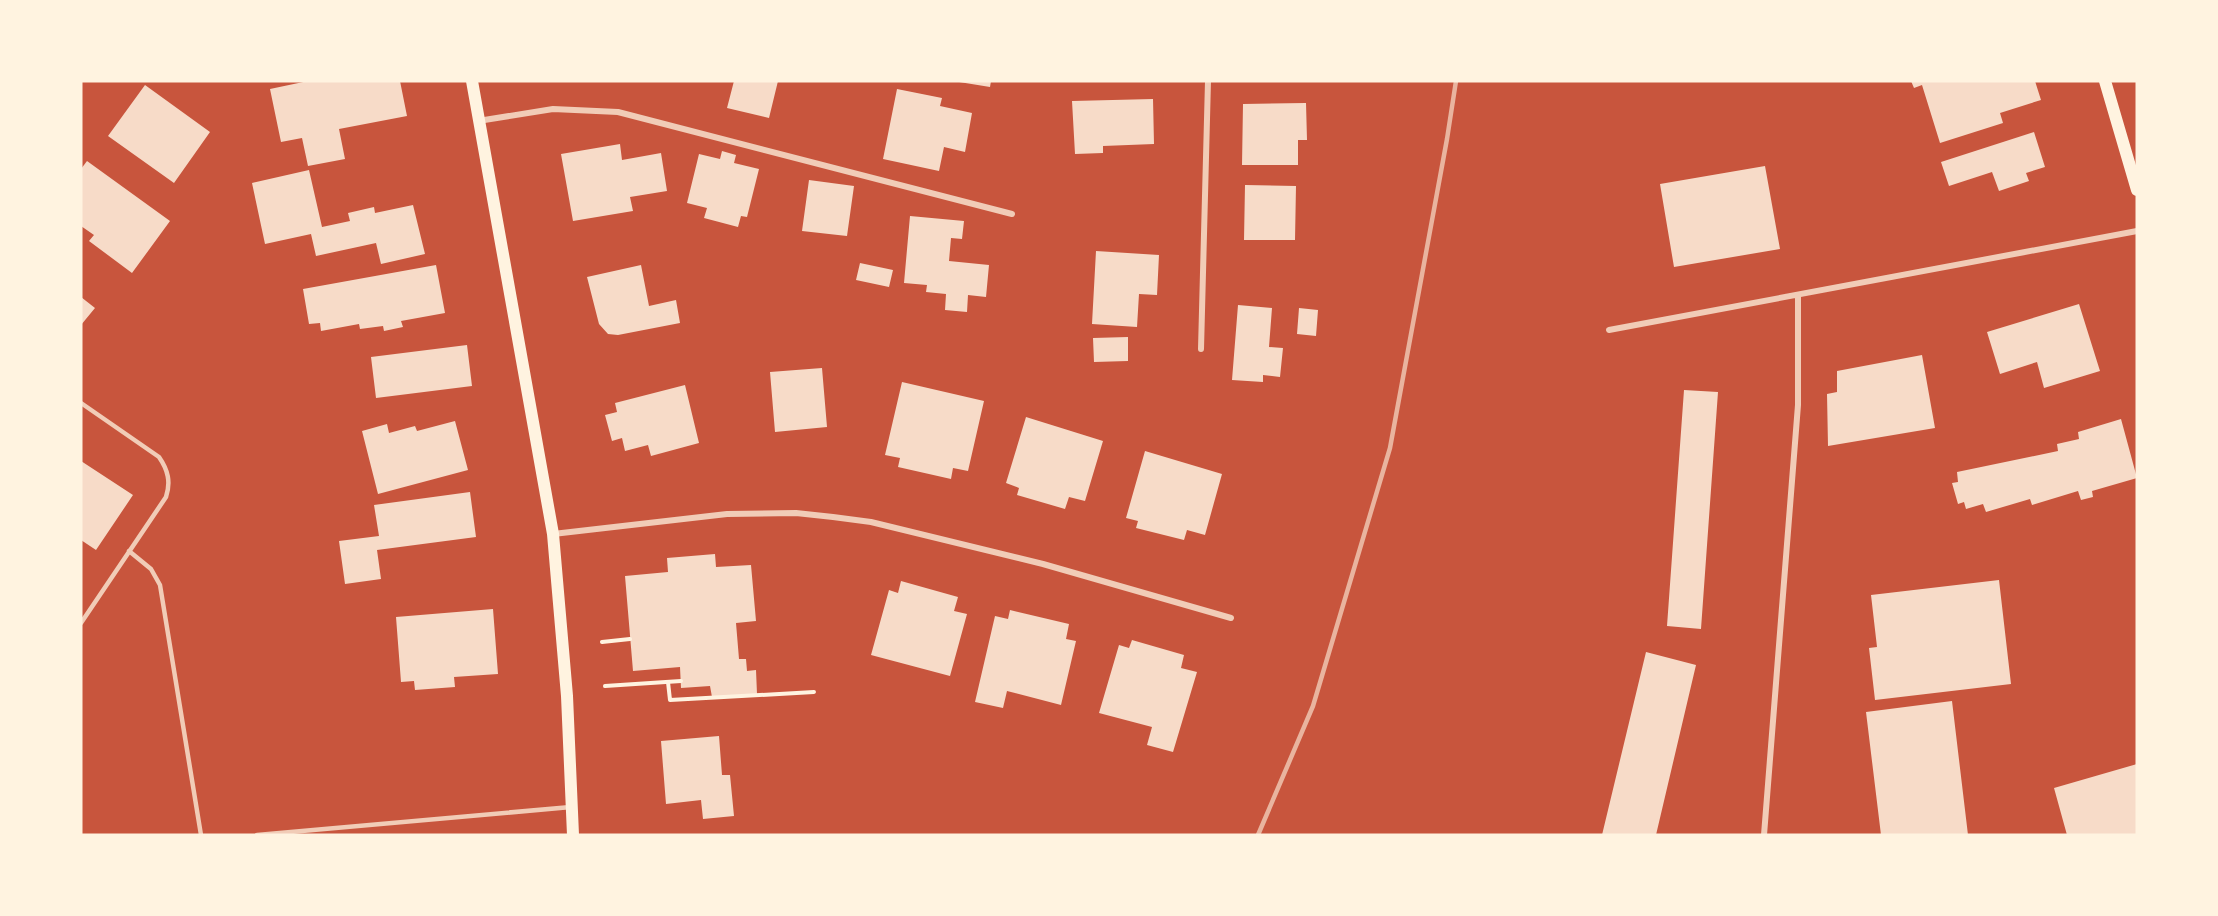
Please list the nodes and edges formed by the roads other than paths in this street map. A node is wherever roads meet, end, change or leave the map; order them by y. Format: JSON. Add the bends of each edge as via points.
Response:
{"nodes":[{"id":1,"x":472,"y":81,"type":"edge"},
{"id":2,"x":1208,"y":81,"type":"edge"},
{"id":3,"x":2105,"y":81,"type":"edge"},
{"id":4,"x":478,"y":121,"type":"junction"},
{"id":5,"x":2137,"y":190,"type":"edge"},
{"id":6,"x":1012,"y":214,"type":"dead end"},
{"id":7,"x":2137,"y":231,"type":"edge"},
{"id":8,"x":1797,"y":295,"type":"junction"},
{"id":9,"x":1609,"y":330,"type":"dead end"},
{"id":10,"x":1201,"y":349,"type":"dead end"},
{"id":11,"x":81,"y":403,"type":"edge"},
{"id":12,"x":553,"y":534,"type":"junction"},
{"id":13,"x":129,"y":551,"type":"junction"},
{"id":14,"x":1231,"y":618,"type":"dead end"},
{"id":15,"x":81,"y":623,"type":"edge"},
{"id":16,"x":572,"y":807,"type":"junction"},
{"id":17,"x":201,"y":835,"type":"edge"},
{"id":18,"x":257,"y":835,"type":"edge"},
{"id":19,"x":573,"y":835,"type":"edge"},
{"id":20,"x":1764,"y":835,"type":"edge"}],
"edges":[{"from":1,"to":4,"type":"main road"},
{"from":2,"to":10,"type":"street"},
{"from":3,"to":5,"type":"main road"},
{"from":4,"to":6,"type":"street","via":[[553,109],[618,112]]},
{"from":4,"to":12,"type":"main road"},
{"from":7,"to":8,"type":"street"},
{"from":8,"to":9,"type":"street"},
{"from":8,"to":20,"type":"street","via":[[1798,405]]},
{"from":11,"to":13,"type":"lane","via":[[151,450],[165,466],[169,487],[166,497]]},
{"from":12,"to":14,"type":"street","via":[[727,514],[833,517],[871,522],[1043,564]]},
{"from":12,"to":16,"type":"main road"},
{"from":13,"to":15,"type":"lane"},
{"from":13,"to":17,"type":"lane","via":[[151,569],[160,585]]},
{"from":16,"to":18,"type":"lane"},
{"from":16,"to":19,"type":"main road"}]}
